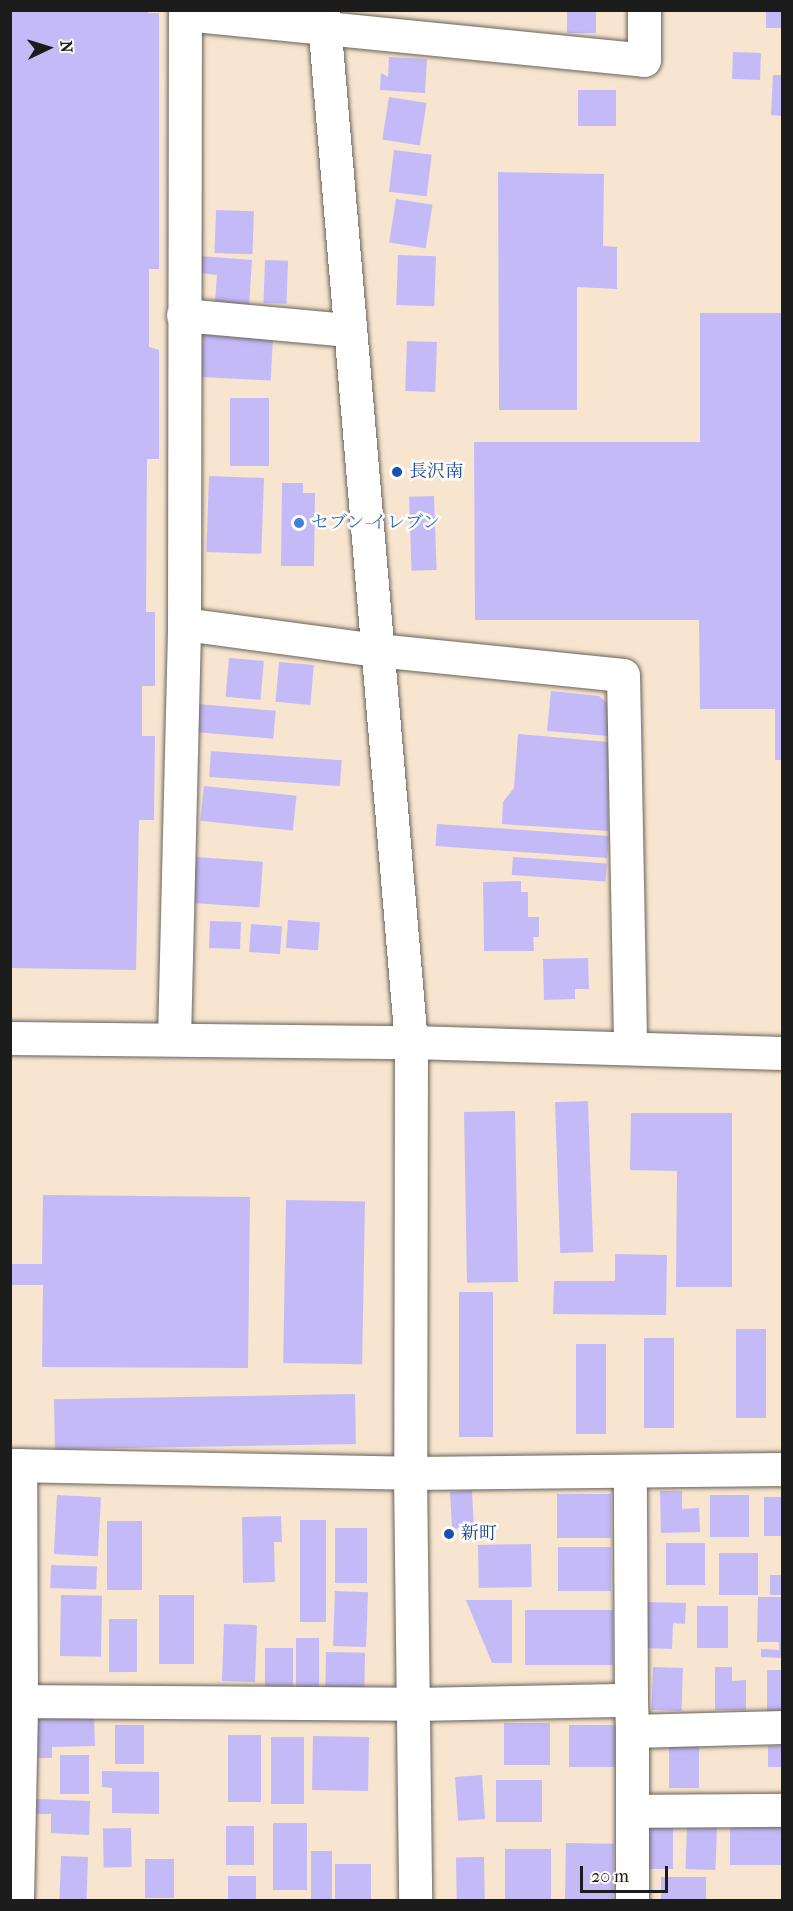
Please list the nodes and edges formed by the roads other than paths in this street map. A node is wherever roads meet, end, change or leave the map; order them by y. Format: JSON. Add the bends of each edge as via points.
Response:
{"nodes":[{"id":1,"x":644,"y":10,"type":"edge"},
{"id":2,"x":185,"y":12,"type":"edge"},
{"id":3,"x":323,"y":18,"type":"edge"},
{"id":4,"x":183,"y":315,"type":"junction"},
{"id":5,"x":349,"y":330,"type":"junction"},
{"id":6,"x":184,"y":624,"type":"junction"},
{"id":7,"x":376,"y":650,"type":"junction"},
{"id":8,"x":10,"y":1038,"type":"edge"},
{"id":9,"x":174,"y":1039,"type":"junction"},
{"id":10,"x":411,"y":1041,"type":"junction"},
{"id":11,"x":630,"y":1047,"type":"junction"},
{"id":12,"x":783,"y":1053,"type":"edge"},
{"id":13,"x":15,"y":1465,"type":"edge"},
{"id":14,"x":783,"y":1469,"type":"edge"},
{"id":15,"x":630,"y":1471,"type":"junction"},
{"id":16,"x":410,"y":1473,"type":"junction"},
{"id":17,"x":16,"y":1701,"type":"edge"},
{"id":18,"x":415,"y":1704,"type":"junction"},
{"id":19,"x":631,"y":1715,"type":"junction"},
{"id":20,"x":783,"y":1727,"type":"edge"},
{"id":21,"x":632,"y":1810,"type":"junction"},
{"id":22,"x":783,"y":1810,"type":"edge"},
{"id":23,"x":17,"y":1900,"type":"edge"},
{"id":24,"x":415,"y":1900,"type":"edge"},
{"id":25,"x":632,"y":1900,"type":"edge"}],
"edges":[{"from":1,"to":3,"type":"street","via":[[644,60]]},
{"from":2,"to":3,"type":"street"},
{"from":2,"to":4,"type":"street"},
{"from":3,"to":5,"type":"street"},
{"from":4,"to":5,"type":"street"},
{"from":4,"to":6,"type":"street"},
{"from":5,"to":7,"type":"street"},
{"from":6,"to":7,"type":"street"},
{"from":6,"to":9,"type":"street"},
{"from":7,"to":10,"type":"street"},
{"from":7,"to":11,"type":"street","via":[[623,675]]},
{"from":8,"to":9,"type":"street"},
{"from":9,"to":10,"type":"street"},
{"from":10,"to":11,"type":"street"},
{"from":10,"to":16,"type":"street"},
{"from":11,"to":12,"type":"street"},
{"from":13,"to":16,"type":"street"},
{"from":13,"to":17,"type":"street"},
{"from":14,"to":15,"type":"street"},
{"from":15,"to":16,"type":"street"},
{"from":15,"to":19,"type":"street"},
{"from":16,"to":18,"type":"street"},
{"from":17,"to":18,"type":"street"},
{"from":17,"to":23,"type":"street"},
{"from":18,"to":19,"type":"street"},
{"from":18,"to":24,"type":"street"},
{"from":19,"to":20,"type":"street"},
{"from":19,"to":21,"type":"street"},
{"from":21,"to":22,"type":"street"},
{"from":21,"to":25,"type":"street"}]}
